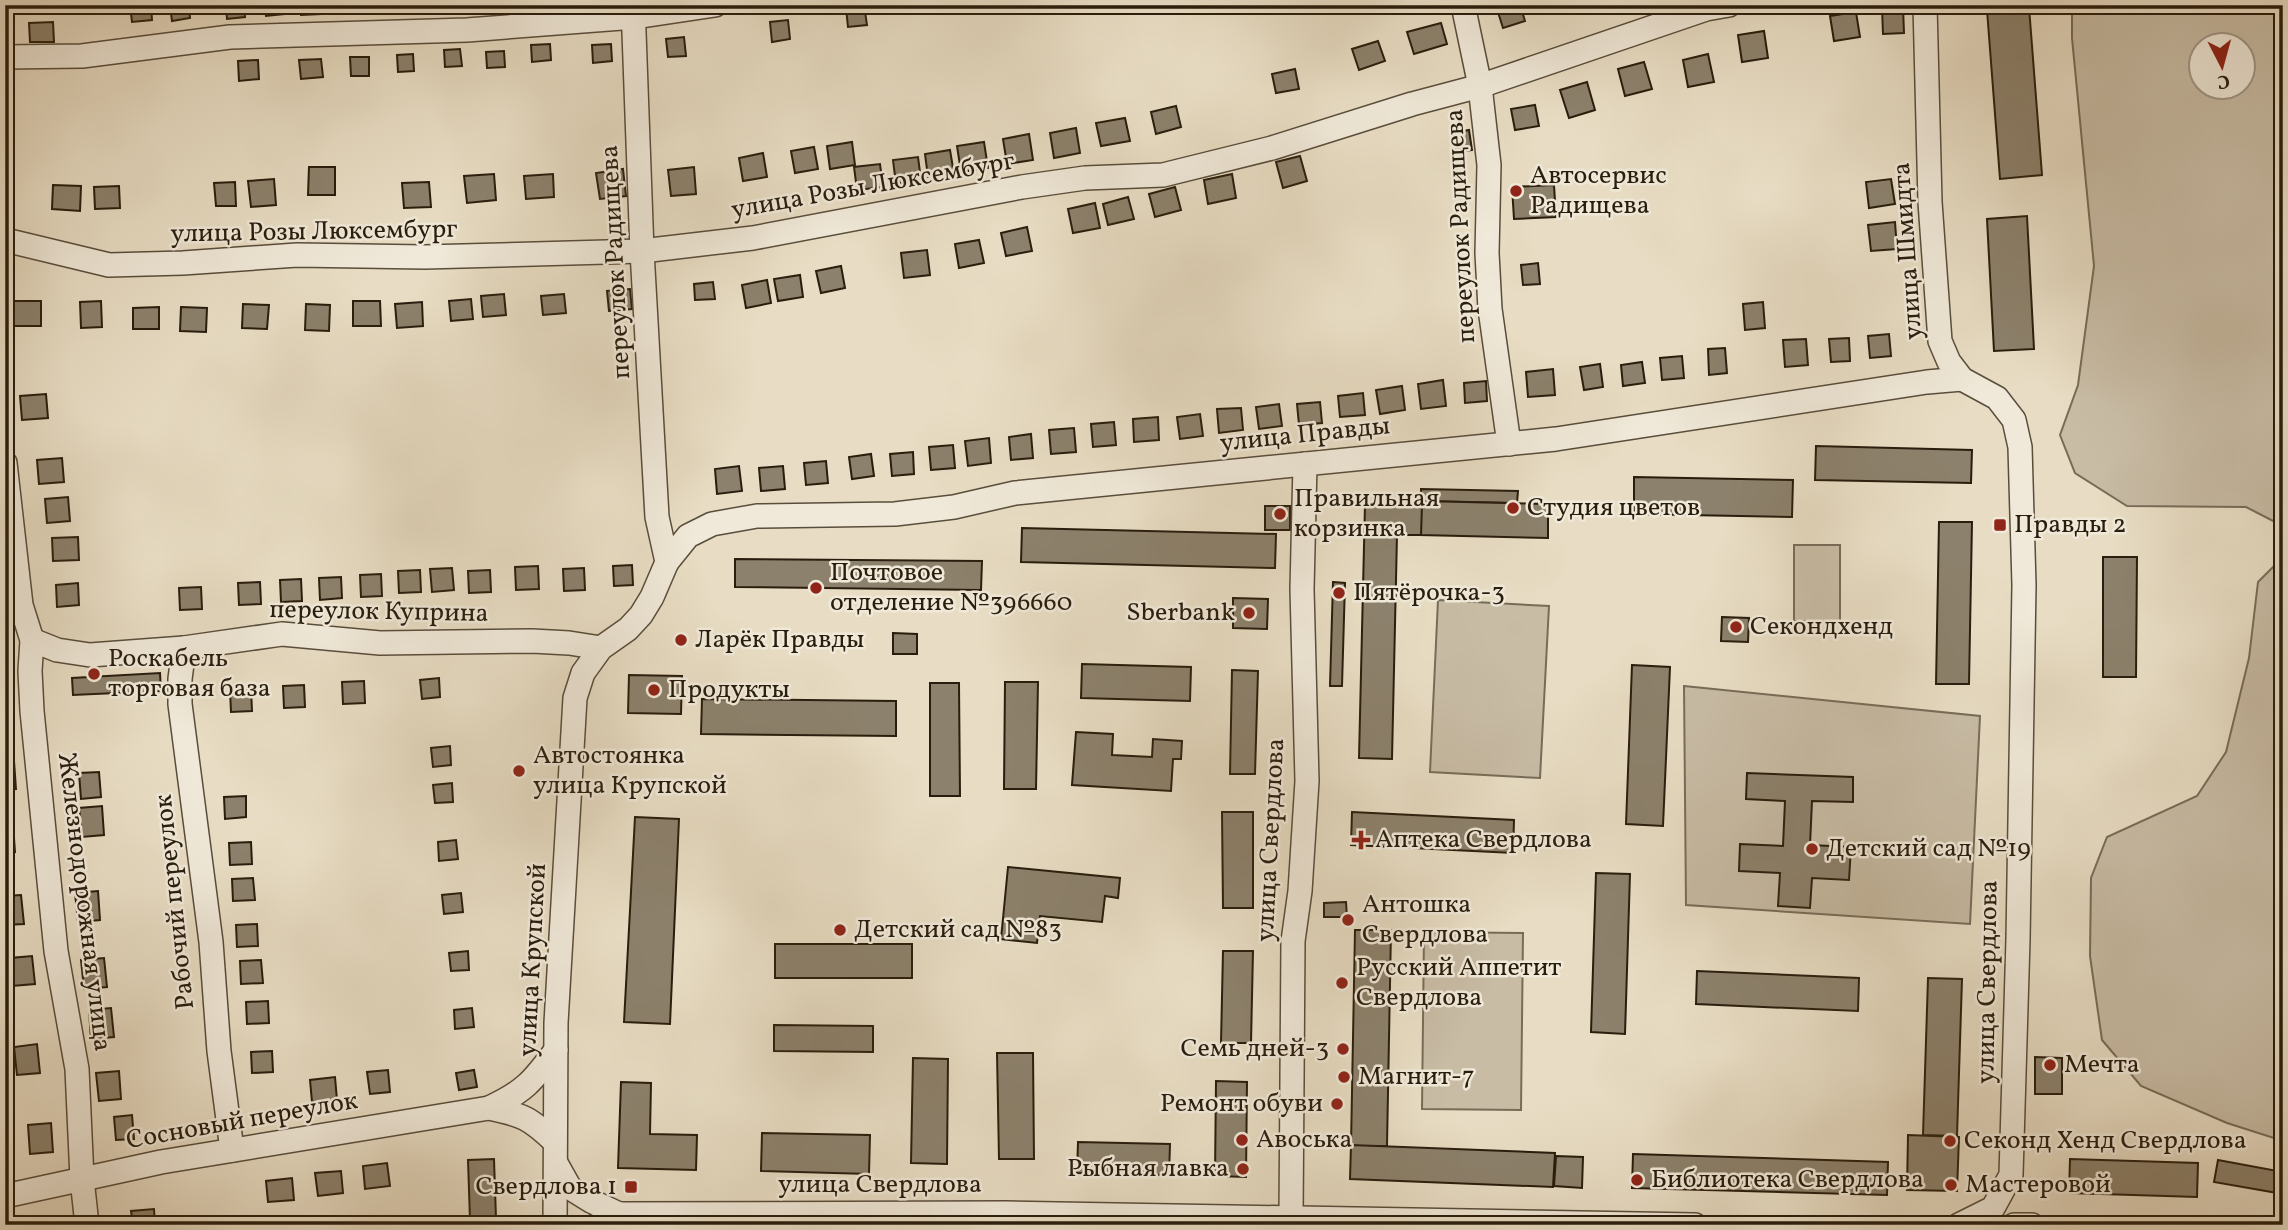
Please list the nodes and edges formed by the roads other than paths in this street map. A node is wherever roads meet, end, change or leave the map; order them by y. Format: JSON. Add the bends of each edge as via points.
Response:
{"nodes":[{"id":1,"x":715,"y":5,"type":"edge"},
{"id":2,"x":1464,"y":5,"type":"edge"},
{"id":3,"x":1729,"y":5,"type":"edge"},
{"id":4,"x":1925,"y":5,"type":"edge"},
{"id":5,"x":634,"y":11,"type":"edge"},
{"id":6,"x":5,"y":57,"type":"edge"},
{"id":7,"x":1480,"y":86,"type":"junction"},
{"id":8,"x":5,"y":240,"type":"edge"},
{"id":9,"x":642,"y":251,"type":"junction"},
{"id":10,"x":1940,"y":341,"type":"junction"},
{"id":11,"x":1962,"y":379,"type":"junction"},
{"id":12,"x":1927,"y":382,"type":"junction"},
{"id":13,"x":1509,"y":444,"type":"junction"},
{"id":14,"x":5,"y":463,"type":"edge"},
{"id":15,"x":1305,"y":464,"type":"junction"},
{"id":16,"x":667,"y":562,"type":"junction"},
{"id":17,"x":2024,"y":585,"type":"joint"},
{"id":18,"x":13,"y":605,"type":"edge"},
{"id":19,"x":32,"y":640,"type":"junction"},
{"id":20,"x":184,"y":648,"type":"junction"},
{"id":21,"x":601,"y":648,"type":"junction"},
{"id":22,"x":556,"y":1050,"type":"junction"},
{"id":23,"x":489,"y":1108,"type":"junction"},
{"id":24,"x":232,"y":1150,"type":"junction"},
{"id":25,"x":555,"y":1152,"type":"junction"},
{"id":26,"x":82,"y":1179,"type":"junction"},
{"id":27,"x":5,"y":1196,"type":"edge"},
{"id":28,"x":620,"y":1214,"type":"junction"},
{"id":29,"x":1291,"y":1218,"type":"junction"},
{"id":30,"x":87,"y":1225,"type":"edge"},
{"id":31,"x":555,"y":1225,"type":"edge"},
{"id":32,"x":597,"y":1225,"type":"edge"},
{"id":33,"x":1695,"y":1225,"type":"edge"},
{"id":34,"x":1959,"y":1225,"type":"edge"},
{"id":35,"x":2014,"y":1225,"type":"edge"},
{"id":36,"x":2032,"y":1225,"type":"edge"}],
"edges":[{"from":1,"to":5,"type":"street"},
{"from":2,"to":7,"type":"street","name":"переулок Радищева"},
{"from":3,"to":7,"type":"street","name":"улица Розы Люксембург"},
{"from":4,"to":10,"type":"street","name":"улица Шмидта","via":[[1930,202]]},
{"from":5,"to":6,"type":"street","via":[[467,30],[230,37],[82,56]]},
{"from":5,"to":9,"type":"street","name":"переулок Радищева"},
{"from":7,"to":9,"type":"street","name":"улица Розы Люксембург","via":[[1163,175],[1072,179],[753,238]]},
{"from":7,"to":13,"type":"street","name":"переулок Радищева","via":[[1489,165],[1490,309]]},
{"from":8,"to":9,"type":"street","name":"улица Розы Люксембург","via":[[109,265],[297,255]]},
{"from":9,"to":16,"type":"street","name":"переулок Радищева","via":[[657,517]]},
{"from":10,"to":11,"type":"street","name":"улица Шмидта"},
{"from":10,"to":12,"type":"street","via":[[1936,368]]},
{"from":11,"to":12,"type":"street","name":"улица Правды"},
{"from":11,"to":17,"type":"street","name":"улица Шмидта","via":[[1997,398],[2014,420],[2021,447]]},
{"from":12,"to":13,"type":"street","name":"улица Правды"},
{"from":13,"to":15,"type":"street","name":"улица Правды"},
{"from":14,"to":18,"type":"street","name":"Железнодорожная улица"},
{"from":15,"to":16,"type":"street","name":"улица Правды","via":[[1015,493],[895,514],[757,516],[712,524],[688,537]]},
{"from":15,"to":29,"type":"street","name":"улица Свердлова","via":[[1302,589],[1307,781],[1293,942]]},
{"from":16,"to":21,"type":"street","name":"улица Правды","via":[[641,615]]},
{"from":17,"to":34,"type":"street","name":"улица Свердлова","via":[[2011,1175],[1993,1208]]},
{"from":18,"to":19,"type":"street","name":"Железнодорожная улица"},
{"from":19,"to":20,"type":"street","name":"переулок Куприна","via":[[90,655]]},
{"from":19,"to":26,"type":"street","name":"Железнодорожная улица","via":[[32,712],[56,951],[76,1069]]},
{"from":20,"to":21,"type":"street","name":"переулок Куприна","via":[[282,634],[380,642],[532,641]]},
{"from":20,"to":24,"type":"street","name":"Рабочий переулок","via":[[180,704]]},
{"from":21,"to":22,"type":"street","name":"улица Крупской","via":[[583,673],[575,698]]},
{"from":22,"to":23,"type":"street","name":"Сосновый переулок","via":[[532,1083]]},
{"from":22,"to":25,"type":"street","name":"улица Крупской"},
{"from":23,"to":24,"type":"street","name":"Сосновый переулок"},
{"from":23,"to":25,"type":"street","name":"Сосновый переулок","via":[[522,1115],[537,1124]]},
{"from":24,"to":26,"type":"street","name":"Сосновый переулок"},
{"from":25,"to":28,"type":"street","name":"Сосновый переулок","via":[[570,1188]]},
{"from":25,"to":31,"type":"street","name":"улица Крупской"},
{"from":26,"to":27,"type":"street","name":"Сосновый переулок"},
{"from":26,"to":30,"type":"street","name":"Железнодорожная улица"},
{"from":28,"to":29,"type":"street","name":"улица Свердлова"},
{"from":28,"to":32,"type":"street","name":"улица Свердлова"},
{"from":29,"to":33,"type":"street","name":"улица Свердлова"},
{"from":35,"to":36,"type":"street"}]}
